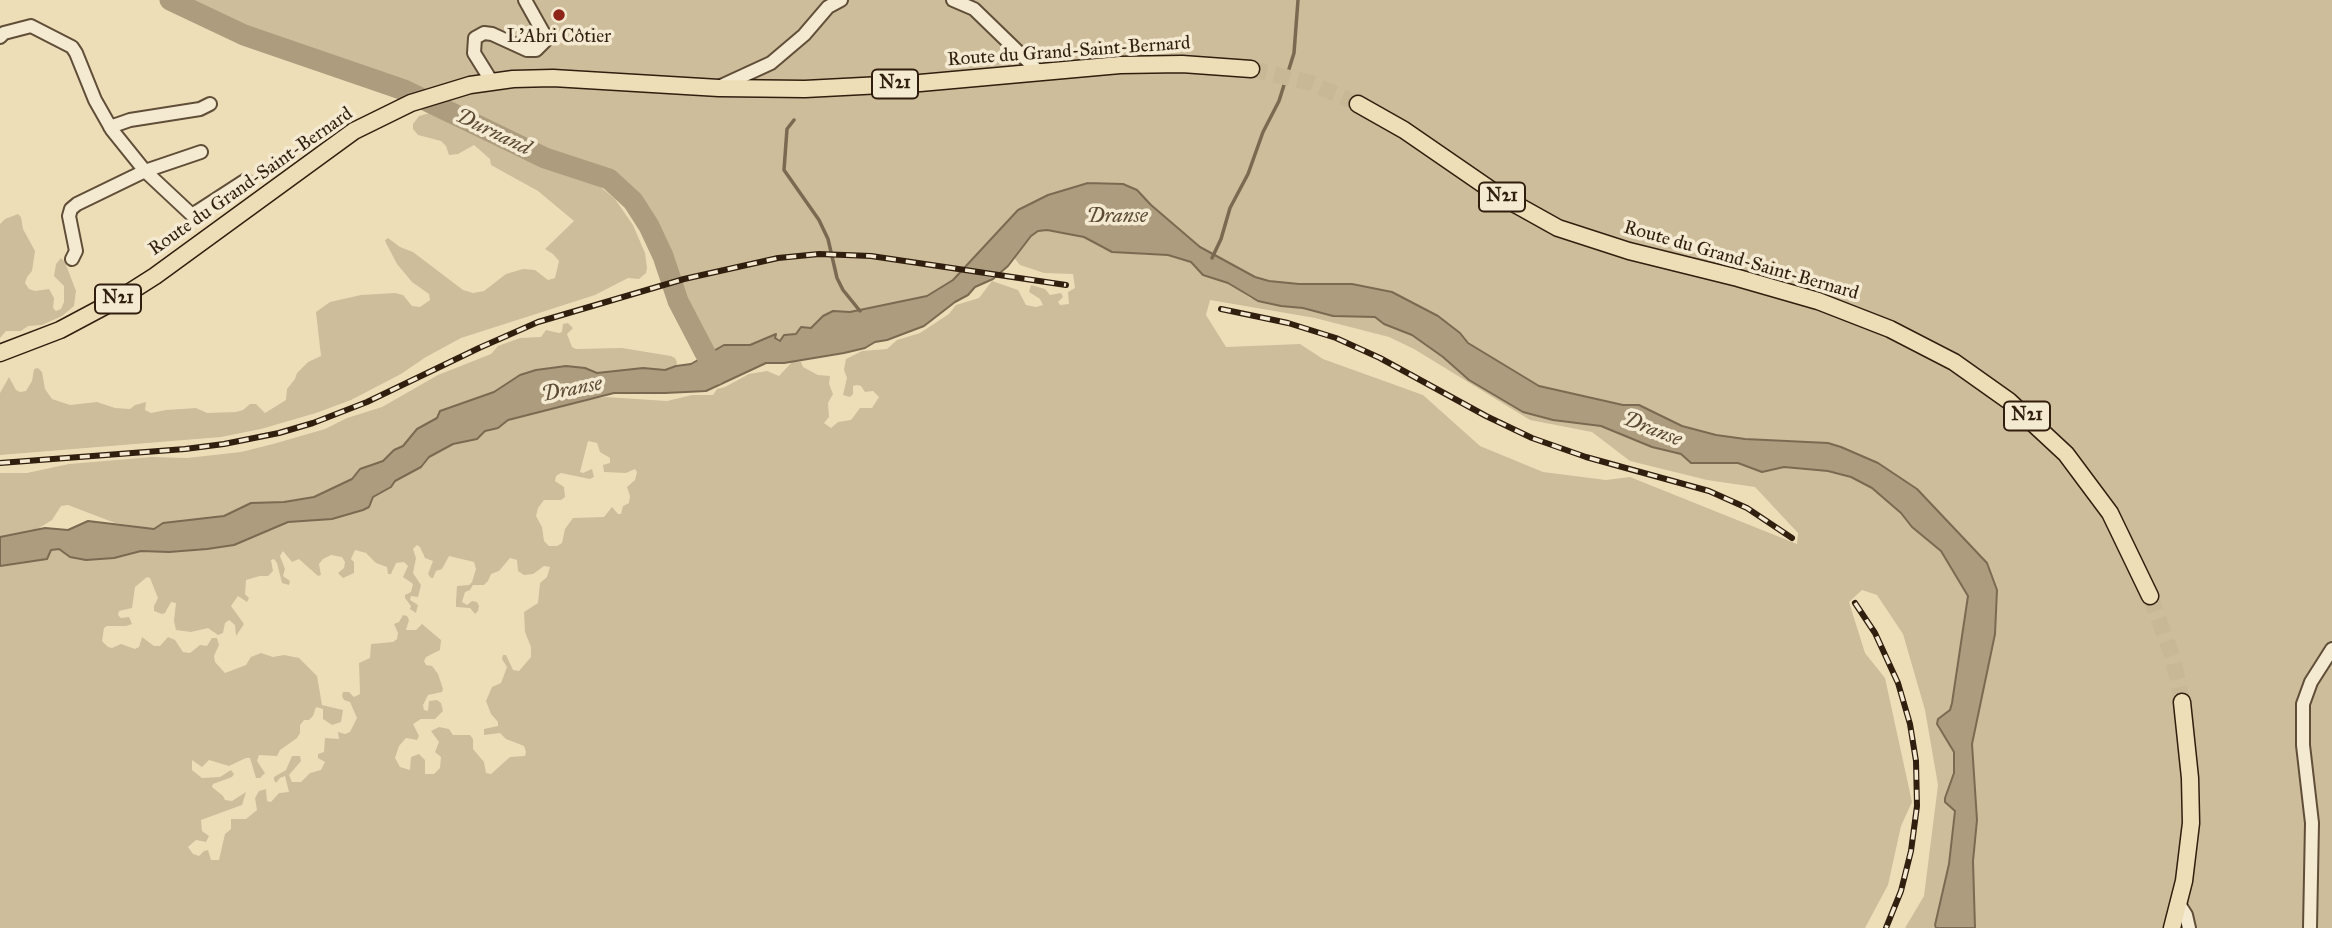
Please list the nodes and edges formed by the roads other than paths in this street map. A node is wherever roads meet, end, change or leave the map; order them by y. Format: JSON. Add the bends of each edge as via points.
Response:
{"nodes":[{"id":1,"x":525,"y":0,"type":"edge"},
{"id":2,"x":841,"y":0,"type":"edge"},
{"id":3,"x":953,"y":0,"type":"edge"},
{"id":4,"x":0,"y":37,"type":"edge"},
{"id":5,"x":1251,"y":69,"type":"tunnel mouth"},
{"id":6,"x":1039,"y":72,"type":"junction"},
{"id":7,"x":492,"y":82,"type":"junction"},
{"id":8,"x":719,"y":88,"type":"junction"},
{"id":9,"x":211,"y":104,"type":"dead end"},
{"id":10,"x":1358,"y":104,"type":"tunnel mouth"},
{"id":11,"x":111,"y":129,"type":"junction"},
{"id":12,"x":201,"y":152,"type":"dead end"},
{"id":13,"x":145,"y":171,"type":"junction"},
{"id":14,"x":246,"y":180,"type":"dead end"},
{"id":15,"x":72,"y":259,"type":"dead end"},
{"id":16,"x":0,"y":353,"type":"edge"},
{"id":17,"x":2150,"y":596,"type":"tunnel mouth"},
{"id":18,"x":2332,"y":649,"type":"edge"},
{"id":19,"x":2182,"y":702,"type":"tunnel mouth"},
{"id":20,"x":2179,"y":904,"type":"junction"},
{"id":21,"x":2172,"y":928,"type":"edge"},
{"id":22,"x":2189,"y":928,"type":"edge"},
{"id":23,"x":2309,"y":928,"type":"edge"}],
"edges":[{"from":1,"to":7,"type":"street","via":[[545,41],[539,48],[527,50],[488,33],[475,38],[474,53]]},
{"from":2,"to":8,"type":"street","via":[[771,63]]},
{"from":3,"to":6,"type":"street","via":[[974,9]]},
{"from":4,"to":11,"type":"street","via":[[31,26],[72,47]]},
{"from":5,"to":6,"type":"main road","name":"Route du Grand-Saint-Bernard","number":"N21","via":[[1163,64]]},
{"from":6,"to":8,"type":"main road","name":"Route du Grand-Saint-Bernard","number":"N21","via":[[804,89]]},
{"from":7,"to":8,"type":"main road","name":"Route du Grand-Saint-Bernard","number":"N21","via":[[580,78]]},
{"from":7,"to":16,"type":"main road","name":"Route du Grand-Saint-Bernard","number":"N21","via":[[438,93],[396,109],[333,146],[122,297],[60,330]]},
{"from":9,"to":11,"type":"street","via":[[130,120]]},
{"from":10,"to":17,"type":"main road","name":"Route du Grand-Saint-Bernard","number":"N21","via":[[1539,219],[1599,242],[1837,308],[1937,352],[1986,383],[2066,454],[2118,527]]},
{"from":11,"to":13,"type":"street"},
{"from":12,"to":13,"type":"street"},
{"from":13,"to":14,"type":"street","via":[[192,215]]},
{"from":13,"to":15,"type":"street","via":[[71,209],[69,222],[76,251]]},
{"from":18,"to":23,"type":"street","via":[[2303,704],[2312,823]]},
{"from":19,"to":20,"type":"main road","via":[[2191,823]]},
{"from":20,"to":21,"type":"main road"},
{"from":20,"to":22,"type":"street"}]}
